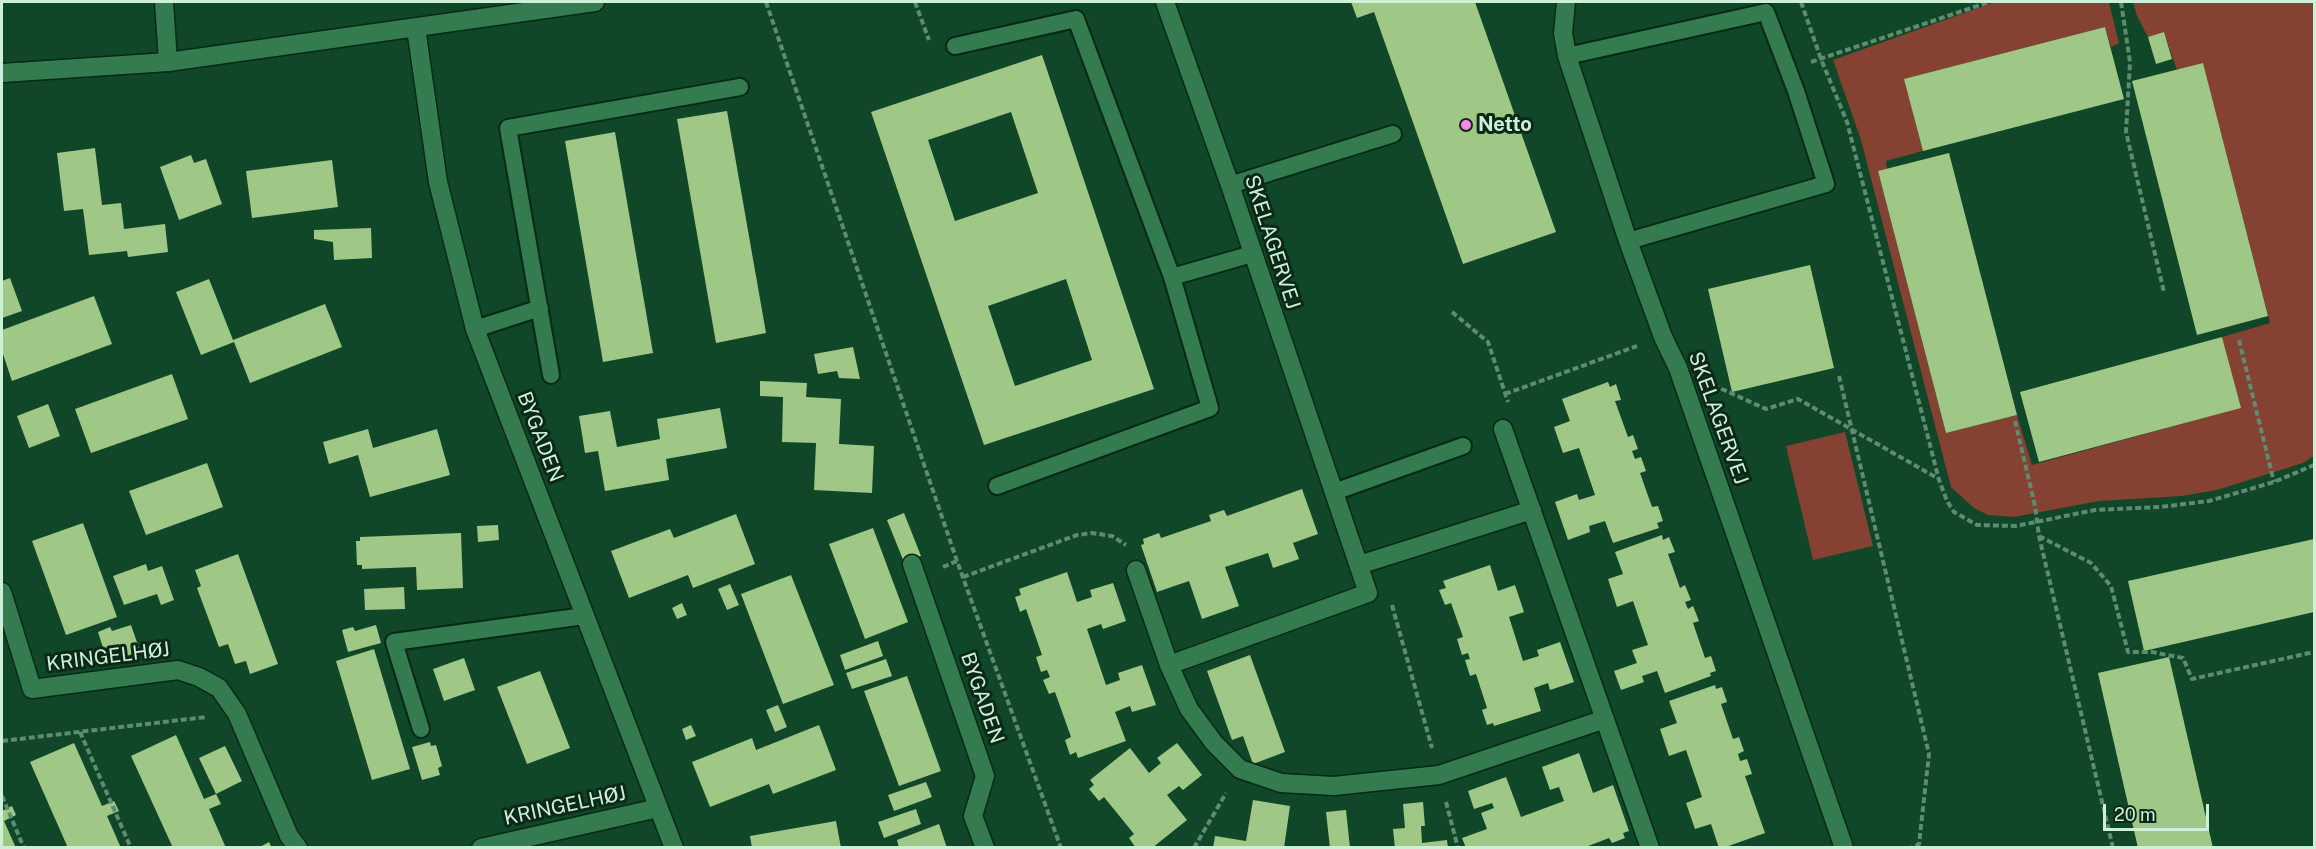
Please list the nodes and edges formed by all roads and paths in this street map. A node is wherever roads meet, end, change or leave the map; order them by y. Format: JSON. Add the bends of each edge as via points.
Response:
{"nodes":[{"id":1,"x":164,"y":2,"type":"edge"},
{"id":2,"x":595,"y":2,"type":"edge"},
{"id":3,"x":766,"y":2,"type":"edge"},
{"id":4,"x":1165,"y":2,"type":"edge"},
{"id":5,"x":1566,"y":2,"type":"edge"},
{"id":6,"x":1802,"y":2,"type":"edge"},
{"id":7,"x":1989,"y":2,"type":"edge"},
{"id":8,"x":2121,"y":2,"type":"edge"},
{"id":9,"x":416,"y":28,"type":"junction"},
{"id":10,"x":955,"y":46,"type":"dead end"},
{"id":11,"x":1567,"y":56,"type":"junction"},
{"id":12,"x":1821,"y":59,"type":"junction"},
{"id":13,"x":168,"y":62,"type":"junction"},
{"id":14,"x":1788,"y":70,"type":"junction"},
{"id":15,"x":2,"y":73,"type":"edge"},
{"id":16,"x":740,"y":87,"type":"dead end"},
{"id":17,"x":1393,"y":134,"type":"dead end"},
{"id":18,"x":1230,"y":185,"type":"junction"},
{"id":19,"x":1628,"y":241,"type":"junction"},
{"id":20,"x":1252,"y":254,"type":"junction"},
{"id":21,"x":1172,"y":277,"type":"junction"},
{"id":22,"x":2164,"y":292,"type":"dead end"},
{"id":23,"x":540,"y":308,"type":"junction"},
{"id":24,"x":1452,"y":312,"type":"dead end"},
{"id":25,"x":475,"y":329,"type":"junction"},
{"id":26,"x":1663,"y":337,"type":"junction"},
{"id":27,"x":2239,"y":340,"type":"dead end"},
{"id":28,"x":1678,"y":368,"type":"junction"},
{"id":29,"x":551,"y":375,"type":"dead end"},
{"id":30,"x":1839,"y":376,"type":"dead end"},
{"id":31,"x":1505,"y":394,"type":"junction"},
{"id":32,"x":2015,"y":421,"type":"dead end"},
{"id":33,"x":1503,"y":429,"type":"joint"},
{"id":34,"x":1852,"y":429,"type":"junction"},
{"id":35,"x":1463,"y":446,"type":"dead end"},
{"id":36,"x":2314,"y":465,"type":"edge"},
{"id":37,"x":1939,"y":480,"type":"junction"},
{"id":38,"x":2274,"y":482,"type":"junction"},
{"id":39,"x":997,"y":486,"type":"dead end"},
{"id":40,"x":1334,"y":492,"type":"junction"},
{"id":41,"x":1532,"y":510,"type":"junction"},
{"id":42,"x":2037,"y":523,"type":"junction"},
{"id":43,"x":2038,"y":536,"type":"junction"},
{"id":44,"x":912,"y":564,"type":"dead end"},
{"id":45,"x":1359,"y":565,"type":"junction"},
{"id":46,"x":1136,"y":570,"type":"joint"},
{"id":47,"x":963,"y":577,"type":"junction"},
{"id":48,"x":2,"y":592,"type":"edge"},
{"id":49,"x":1368,"y":594,"type":"junction"},
{"id":50,"x":584,"y":616,"type":"junction"},
{"id":51,"x":2314,"y":652,"type":"edge"},
{"id":52,"x":1169,"y":665,"type":"junction"},
{"id":53,"x":237,"y":714,"type":"junction"},
{"id":54,"x":1605,"y":720,"type":"junction"},
{"id":55,"x":421,"y":729,"type":"dead end"},
{"id":56,"x":80,"y":732,"type":"junction"},
{"id":57,"x":2,"y":741,"type":"edge"},
{"id":58,"x":1240,"y":769,"type":"junction"},
{"id":59,"x":1439,"y":775,"type":"junction"},
{"id":60,"x":2,"y":796,"type":"edge"},
{"id":61,"x":658,"y":808,"type":"junction"},
{"id":62,"x":1921,"y":846,"type":"edge"},
{"id":63,"x":24,"y":848,"type":"edge"},
{"id":64,"x":131,"y":848,"type":"edge"},
{"id":65,"x":298,"y":848,"type":"edge"},
{"id":66,"x":481,"y":848,"type":"edge"},
{"id":67,"x":674,"y":848,"type":"edge"},
{"id":68,"x":985,"y":848,"type":"edge"},
{"id":69,"x":1061,"y":848,"type":"edge"},
{"id":70,"x":1194,"y":848,"type":"edge"},
{"id":71,"x":1458,"y":848,"type":"edge"},
{"id":72,"x":1650,"y":848,"type":"edge"},
{"id":73,"x":1844,"y":848,"type":"edge"},
{"id":74,"x":1911,"y":848,"type":"edge"},
{"id":75,"x":2113,"y":848,"type":"edge"}],
"edges":[{"from":1,"to":13,"type":"street"},
{"from":2,"to":9,"type":"street"},
{"from":3,"to":47,"type":"path"},
{"from":4,"to":18,"type":"street","name":"SKELAGERVEJ"},
{"from":5,"to":11,"type":"street","name":"SKELAGERVEJ","via":[[1563,33]]},
{"from":6,"to":12,"type":"path"},
{"from":7,"to":12,"type":"path"},
{"from":8,"to":22,"type":"path","via":[[2130,62],[2126,132]]},
{"from":9,"to":13,"type":"street"},
{"from":9,"to":25,"type":"street","name":"BYGADEN","via":[[438,182]]},
{"from":10,"to":21,"type":"lane","via":[[1076,19]]},
{"from":11,"to":14,"type":"lane","via":[[1766,12]]},
{"from":11,"to":19,"type":"street","name":"SKELAGERVEJ"},
{"from":12,"to":14,"type":"path"},
{"from":12,"to":37,"type":"path","via":[[1847,122]]},
{"from":13,"to":15,"type":"street"},
{"from":14,"to":19,"type":"lane","via":[[1826,184]]},
{"from":16,"to":23,"type":"lane","via":[[508,128]]},
{"from":17,"to":18,"type":"lane"},
{"from":18,"to":20,"type":"street","name":"SKELAGERVEJ"},
{"from":19,"to":26,"type":"street","name":"SKELAGERVEJ"},
{"from":20,"to":21,"type":"lane"},
{"from":20,"to":40,"type":"street","name":"SKELAGERVEJ"},
{"from":21,"to":39,"type":"lane","via":[[1210,408]]},
{"from":23,"to":25,"type":"lane"},
{"from":23,"to":29,"type":"lane"},
{"from":24,"to":31,"type":"path","via":[[1488,342]]},
{"from":25,"to":50,"type":"street","name":"BYGADEN"},
{"from":26,"to":28,"type":"street","name":"SKELAGERVEJ"},
{"from":26,"to":31,"type":"path"},
{"from":27,"to":38,"type":"path"},
{"from":28,"to":34,"type":"path","via":[[1766,409],[1798,399]]},
{"from":28,"to":73,"type":"street","name":"SKELAGERVEJ"},
{"from":30,"to":34,"type":"path"},
{"from":31,"to":33,"type":"path","via":[[1508,403]]},
{"from":32,"to":42,"type":"path"},
{"from":33,"to":41,"type":"street"},
{"from":34,"to":37,"type":"path"},
{"from":34,"to":62,"type":"path","via":[[1929,754]]},
{"from":35,"to":40,"type":"lane"},
{"from":36,"to":38,"type":"path"},
{"from":37,"to":42,"type":"path","via":[[1954,512],[1977,525]]},
{"from":38,"to":42,"type":"path","via":[[2209,501],[2096,510]]},
{"from":40,"to":45,"type":"street","name":"SKELAGERVEJ"},
{"from":41,"to":45,"type":"street"},
{"from":41,"to":54,"type":"street"},
{"from":42,"to":43,"type":"path"},
{"from":43,"to":51,"type":"path","via":[[2091,563],[2111,586],[2128,652],[2183,658],[2193,679]]},
{"from":43,"to":75,"type":"path"},
{"from":44,"to":68,"type":"street","name":"BYGADEN","via":[[985,776],[973,816]]},
{"from":45,"to":49,"type":"street","name":"SKELAGERVEJ"},
{"from":46,"to":47,"type":"path","via":[[1127,546],[1112,536],[1092,533]]},
{"from":46,"to":52,"type":"street"},
{"from":47,"to":69,"type":"path"},
{"from":48,"to":53,"type":"street","name":"KRINGELHØJ","via":[[32,689],[178,670],[219,688]]},
{"from":49,"to":52,"type":"street"},
{"from":49,"to":59,"type":"path","via":[[1391,603]]},
{"from":50,"to":55,"type":"lane","via":[[394,642]]},
{"from":50,"to":61,"type":"street","name":"BYGADEN"},
{"from":52,"to":58,"type":"street","via":[[1189,709]]},
{"from":53,"to":56,"type":"path"},
{"from":53,"to":65,"type":"street","name":"KRINGELHØJ","via":[[289,836]]},
{"from":54,"to":59,"type":"street"},
{"from":54,"to":72,"type":"street"},
{"from":56,"to":57,"type":"path"},
{"from":56,"to":64,"type":"path"},
{"from":58,"to":59,"type":"street","via":[[1281,783],[1334,786]]},
{"from":58,"to":70,"type":"path"},
{"from":59,"to":71,"type":"path"},
{"from":60,"to":63,"type":"path"},
{"from":61,"to":66,"type":"street","name":"KRINGELHØJ"},
{"from":61,"to":67,"type":"street","name":"BYGADEN"},
{"from":62,"to":74,"type":"path"}]}
